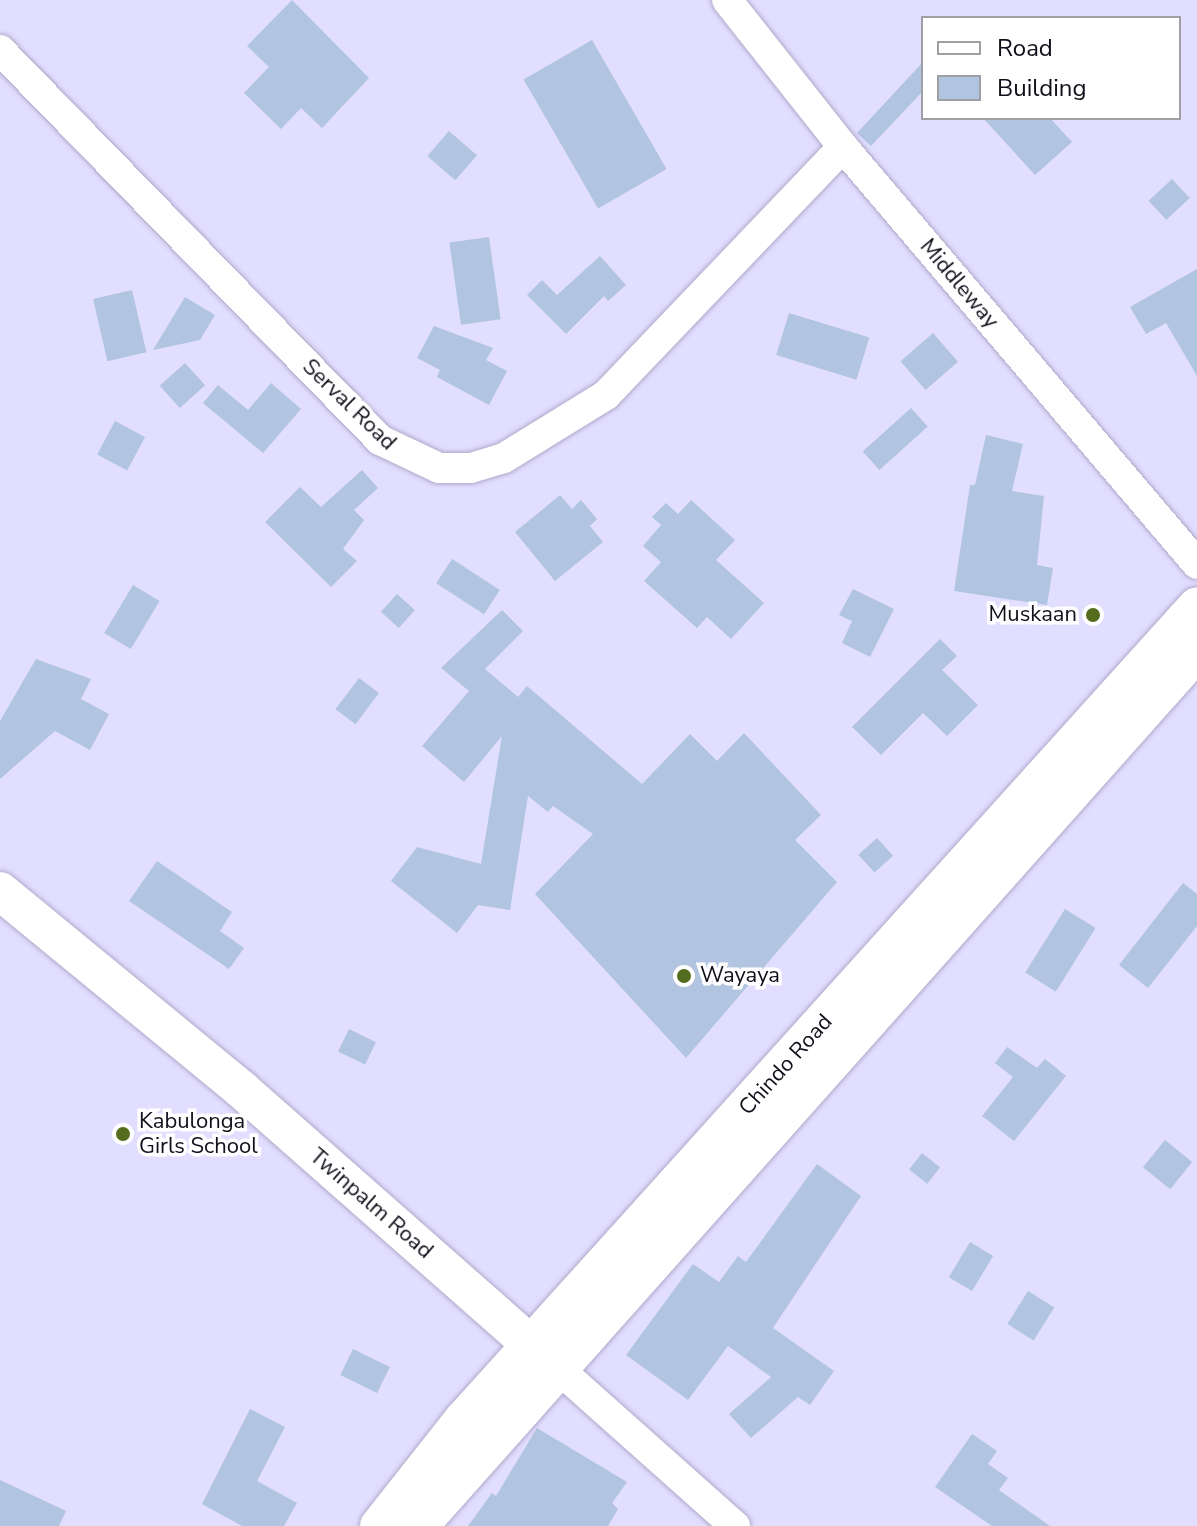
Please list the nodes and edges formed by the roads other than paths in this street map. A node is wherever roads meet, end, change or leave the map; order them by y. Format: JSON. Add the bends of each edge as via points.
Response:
{"nodes":[{"id":1,"x":727,"y":0,"type":"edge"},
{"id":2,"x":0,"y":50,"type":"edge"},
{"id":3,"x":843,"y":147,"type":"junction"},
{"id":4,"x":1197,"y":564,"type":"edge"},
{"id":5,"x":1197,"y":606,"type":"edge"},
{"id":6,"x":1197,"y":652,"type":"edge"},
{"id":7,"x":0,"y":891,"type":"edge"},
{"id":8,"x":534,"y":1347,"type":"junction"},
{"id":9,"x":562,"y":1372,"type":"junction"},
{"id":10,"x":379,"y":1526,"type":"edge"},
{"id":11,"x":419,"y":1526,"type":"edge"},
{"id":12,"x":735,"y":1526,"type":"edge"}],
"edges":[{"from":1,"to":3,"type":"street","name":"Middleway"},
{"from":2,"to":3,"type":"street","name":"Serval Road","via":[[380,440],[439,468],[471,468],[504,458],[606,395]]},
{"from":3,"to":4,"type":"street","name":"Middleway"},
{"from":5,"to":8,"type":"main road","name":"Chindo Road"},
{"from":6,"to":9,"type":"main road","name":"Chindo Road"},
{"from":7,"to":8,"type":"main road","name":"Twinpalm Road","via":[[241,1089]]},
{"from":8,"to":9,"type":"main road","name":"Twinpalm Road"},
{"from":8,"to":10,"type":"main road","name":"Chindo Road","via":[[462,1421]]},
{"from":9,"to":11,"type":"main road","name":"Chindo Road"},
{"from":9,"to":12,"type":"street","name":"Twinpalm Road"}]}
